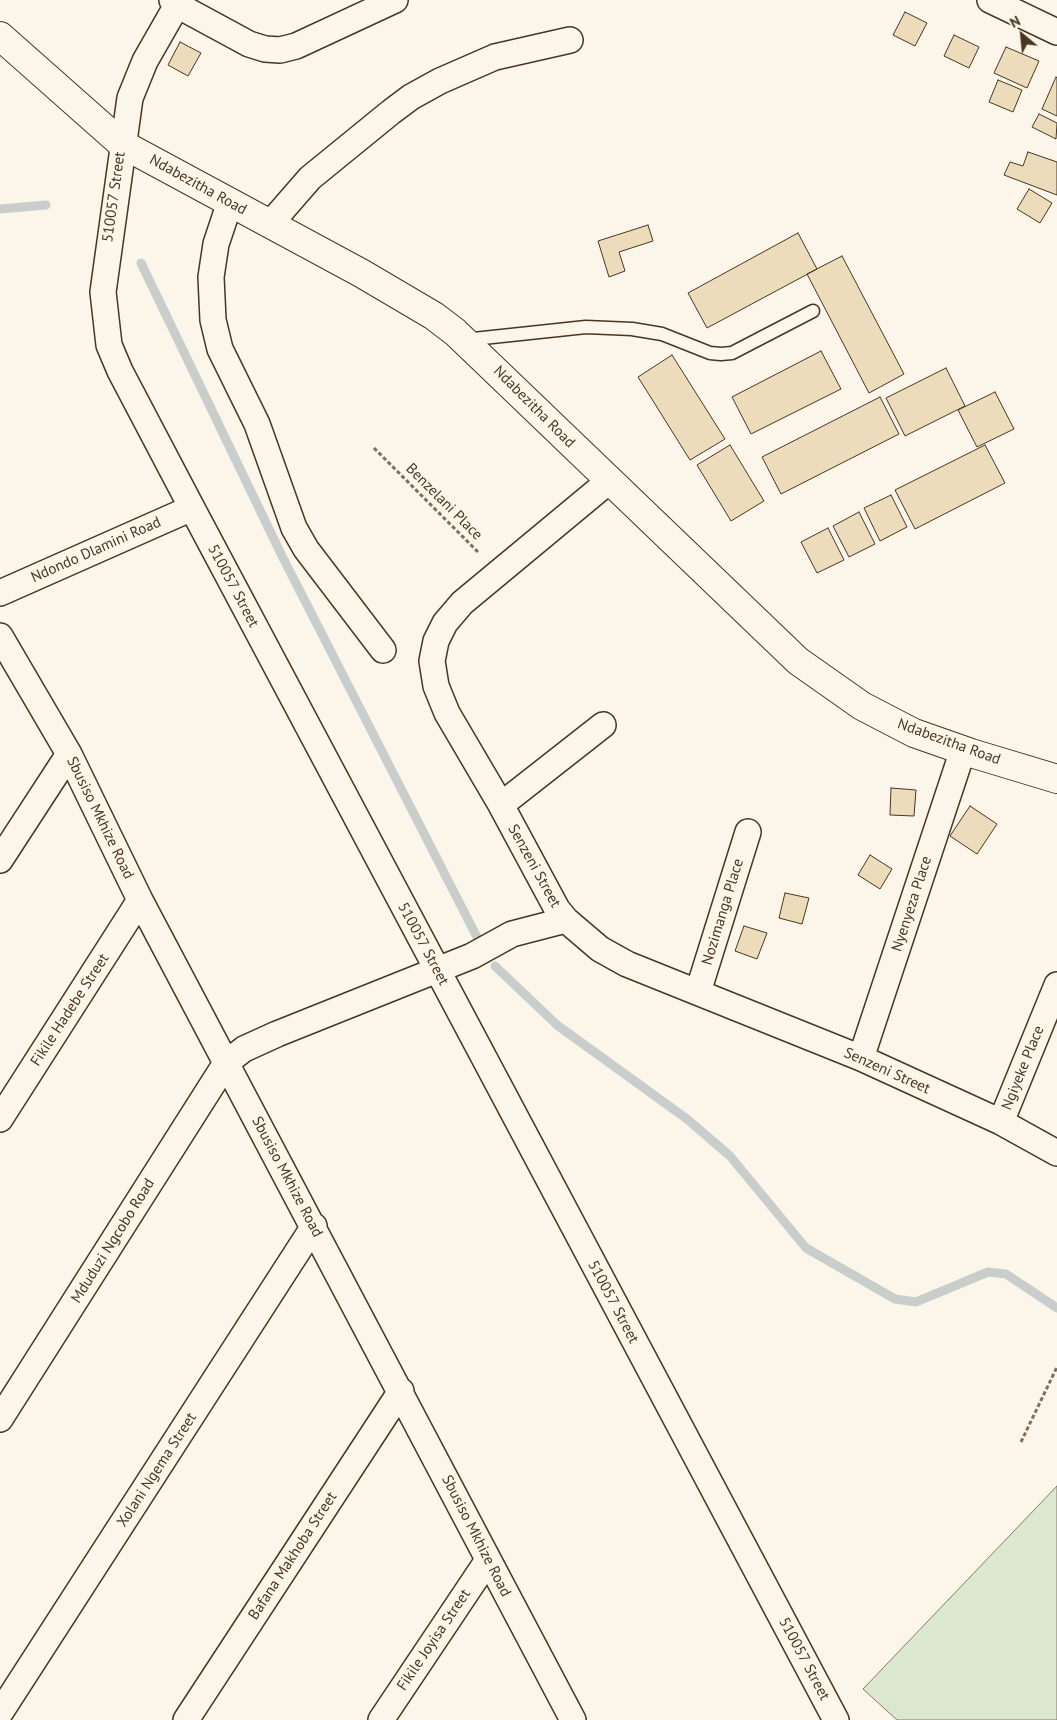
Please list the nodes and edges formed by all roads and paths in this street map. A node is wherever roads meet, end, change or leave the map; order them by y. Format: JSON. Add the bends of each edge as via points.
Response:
{"nodes":[{"id":1,"x":394,"y":0,"type":"edge"},
{"id":2,"x":990,"y":0,"type":"edge"},
{"id":3,"x":175,"y":3,"type":"edge"},
{"id":4,"x":1057,"y":32,"type":"edge"},
{"id":5,"x":0,"y":36,"type":"edge"},
{"id":6,"x":570,"y":40,"type":"dead end"},
{"id":7,"x":122,"y":144,"type":"junction"},
{"id":8,"x":230,"y":202,"type":"junction"},
{"id":9,"x":270,"y":224,"type":"junction"},
{"id":10,"x":814,"y":312,"type":"dead end"},
{"id":11,"x":464,"y":340,"type":"junction"},
{"id":12,"x":374,"y":448,"type":"dead end"},
{"id":13,"x":609,"y":481,"type":"junction"},
{"id":14,"x":192,"y":508,"type":"junction"},
{"id":15,"x":497,"y":572,"type":"junction"},
{"id":16,"x":0,"y":593,"type":"edge"},
{"id":17,"x":0,"y":636,"type":"edge"},
{"id":18,"x":383,"y":650,"type":"dead end"},
{"id":19,"x":603,"y":725,"type":"dead end"},
{"id":20,"x":963,"y":750,"type":"junction"},
{"id":21,"x":69,"y":754,"type":"junction"},
{"id":22,"x":1057,"y":779,"type":"edge"},
{"id":23,"x":501,"y":805,"type":"junction"},
{"id":24,"x":748,"y":832,"type":"dead end"},
{"id":25,"x":0,"y":860,"type":"edge"},
{"id":26,"x":140,"y":900,"type":"junction"},
{"id":27,"x":566,"y":920,"type":"junction"},
{"id":28,"x":437,"y":969,"type":"junction"},
{"id":29,"x":1057,"y":985,"type":"edge"},
{"id":30,"x":698,"y":992,"type":"junction"},
{"id":31,"x":861,"y":1058,"type":"junction"},
{"id":32,"x":226,"y":1063,"type":"junction"},
{"id":33,"x":0,"y":1119,"type":"edge"},
{"id":34,"x":1001,"y":1122,"type":"junction"},
{"id":35,"x":1057,"y":1153,"type":"edge"},
{"id":36,"x":314,"y":1226,"type":"junction"},
{"id":37,"x":1057,"y":1367,"type":"edge"},
{"id":38,"x":401,"y":1391,"type":"junction"},
{"id":39,"x":0,"y":1419,"type":"edge"},
{"id":40,"x":1021,"y":1442,"type":"dead end"},
{"id":41,"x":488,"y":1560,"type":"junction"},
{"id":42,"x":0,"y":1713,"type":"edge"},
{"id":43,"x":186,"y":1720,"type":"edge"},
{"id":44,"x":381,"y":1720,"type":"edge"},
{"id":45,"x":572,"y":1720,"type":"edge"},
{"id":46,"x":836,"y":1720,"type":"edge"}],
"edges":[{"from":1,"to":3,"type":"street","via":[[296,46],[280,50],[249,44]]},
{"from":2,"to":4,"type":"street"},
{"from":3,"to":7,"type":"street","name":"510057 Street","via":[[136,78]]},
{"from":5,"to":7,"type":"street","name":"Ndabezitha Road"},
{"from":6,"to":9,"type":"street","via":[[495,57],[411,97],[310,178]]},
{"from":7,"to":8,"type":"street","name":"Ndabezitha Road"},
{"from":7,"to":14,"type":"street","name":"510057 Street","via":[[102,292],[106,329],[120,371]]},
{"from":8,"to":9,"type":"street","name":"Ndabezitha Road"},
{"from":8,"to":18,"type":"street","via":[[216,244],[211,277],[213,320],[220,349],[257,424],[294,528],[306,549]]},
{"from":9,"to":11,"type":"street","name":"Ndabezitha Road","via":[[434,316]]},
{"from":10,"to":11,"type":"lane","via":[[732,353],[721,354],[710,353],[662,334],[632,329],[586,328]]},
{"from":11,"to":13,"type":"street","name":"Ndabezitha Road"},
{"from":12,"to":15,"type":"path","name":"Benzelani Place"},
{"from":13,"to":15,"type":"street","name":"Senzeni Street"},
{"from":13,"to":20,"type":"street","name":"Ndabezitha Road","via":[[798,661],[862,706],[914,733]]},
{"from":14,"to":16,"type":"street","name":"Ndondo Dlamini Road"},
{"from":14,"to":28,"type":"street","name":"510057 Street"},
{"from":15,"to":23,"type":"street","name":"Senzeni Street","via":[[445,623],[436,641],[432,662],[436,686],[447,714]]},
{"from":17,"to":21,"type":"street","name":"Sbusiso Mkhize Road"},
{"from":19,"to":23,"type":"street"},
{"from":20,"to":22,"type":"street","name":"Ndabezitha Road"},
{"from":20,"to":31,"type":"street","name":"Nyenyeza Place"},
{"from":21,"to":25,"type":"street"},
{"from":21,"to":26,"type":"street","name":"Sbusiso Mkhize Road"},
{"from":23,"to":27,"type":"street","name":"Senzeni Street","via":[[549,897]]},
{"from":24,"to":30,"type":"street","name":"Nozimanga Place"},
{"from":26,"to":32,"type":"street","name":"Sbusiso Mkhize Road"},
{"from":26,"to":33,"type":"street","name":"Fikile Hadebe Street"},
{"from":27,"to":28,"type":"street","via":[[512,934],[480,952]]},
{"from":27,"to":30,"type":"street","name":"Senzeni Street","via":[[600,949],[627,964]]},
{"from":28,"to":32,"type":"street","via":[[277,1034]]},
{"from":28,"to":46,"type":"street","name":"510057 Street"},
{"from":29,"to":34,"type":"street","name":"Ngiyeke Place"},
{"from":30,"to":31,"type":"street","name":"Senzeni Street"},
{"from":31,"to":34,"type":"street","name":"Senzeni Street"},
{"from":32,"to":36,"type":"street","name":"Sbusiso Mkhize Road"},
{"from":32,"to":39,"type":"street","name":"Mduduzi Ngcobo Road"},
{"from":34,"to":35,"type":"street","name":"Senzeni Street"},
{"from":36,"to":38,"type":"street","name":"Sbusiso Mkhize Road"},
{"from":36,"to":42,"type":"street","name":"Xolani Ngema Street"},
{"from":37,"to":40,"type":"path"},
{"from":38,"to":41,"type":"street","name":"Sbusiso Mkhize Road"},
{"from":38,"to":43,"type":"street","name":"Bafana Makhoba Street"},
{"from":41,"to":44,"type":"street","name":"Fikile Joyisa Street"},
{"from":41,"to":45,"type":"street","name":"Sbusiso Mkhize Road"}]}
